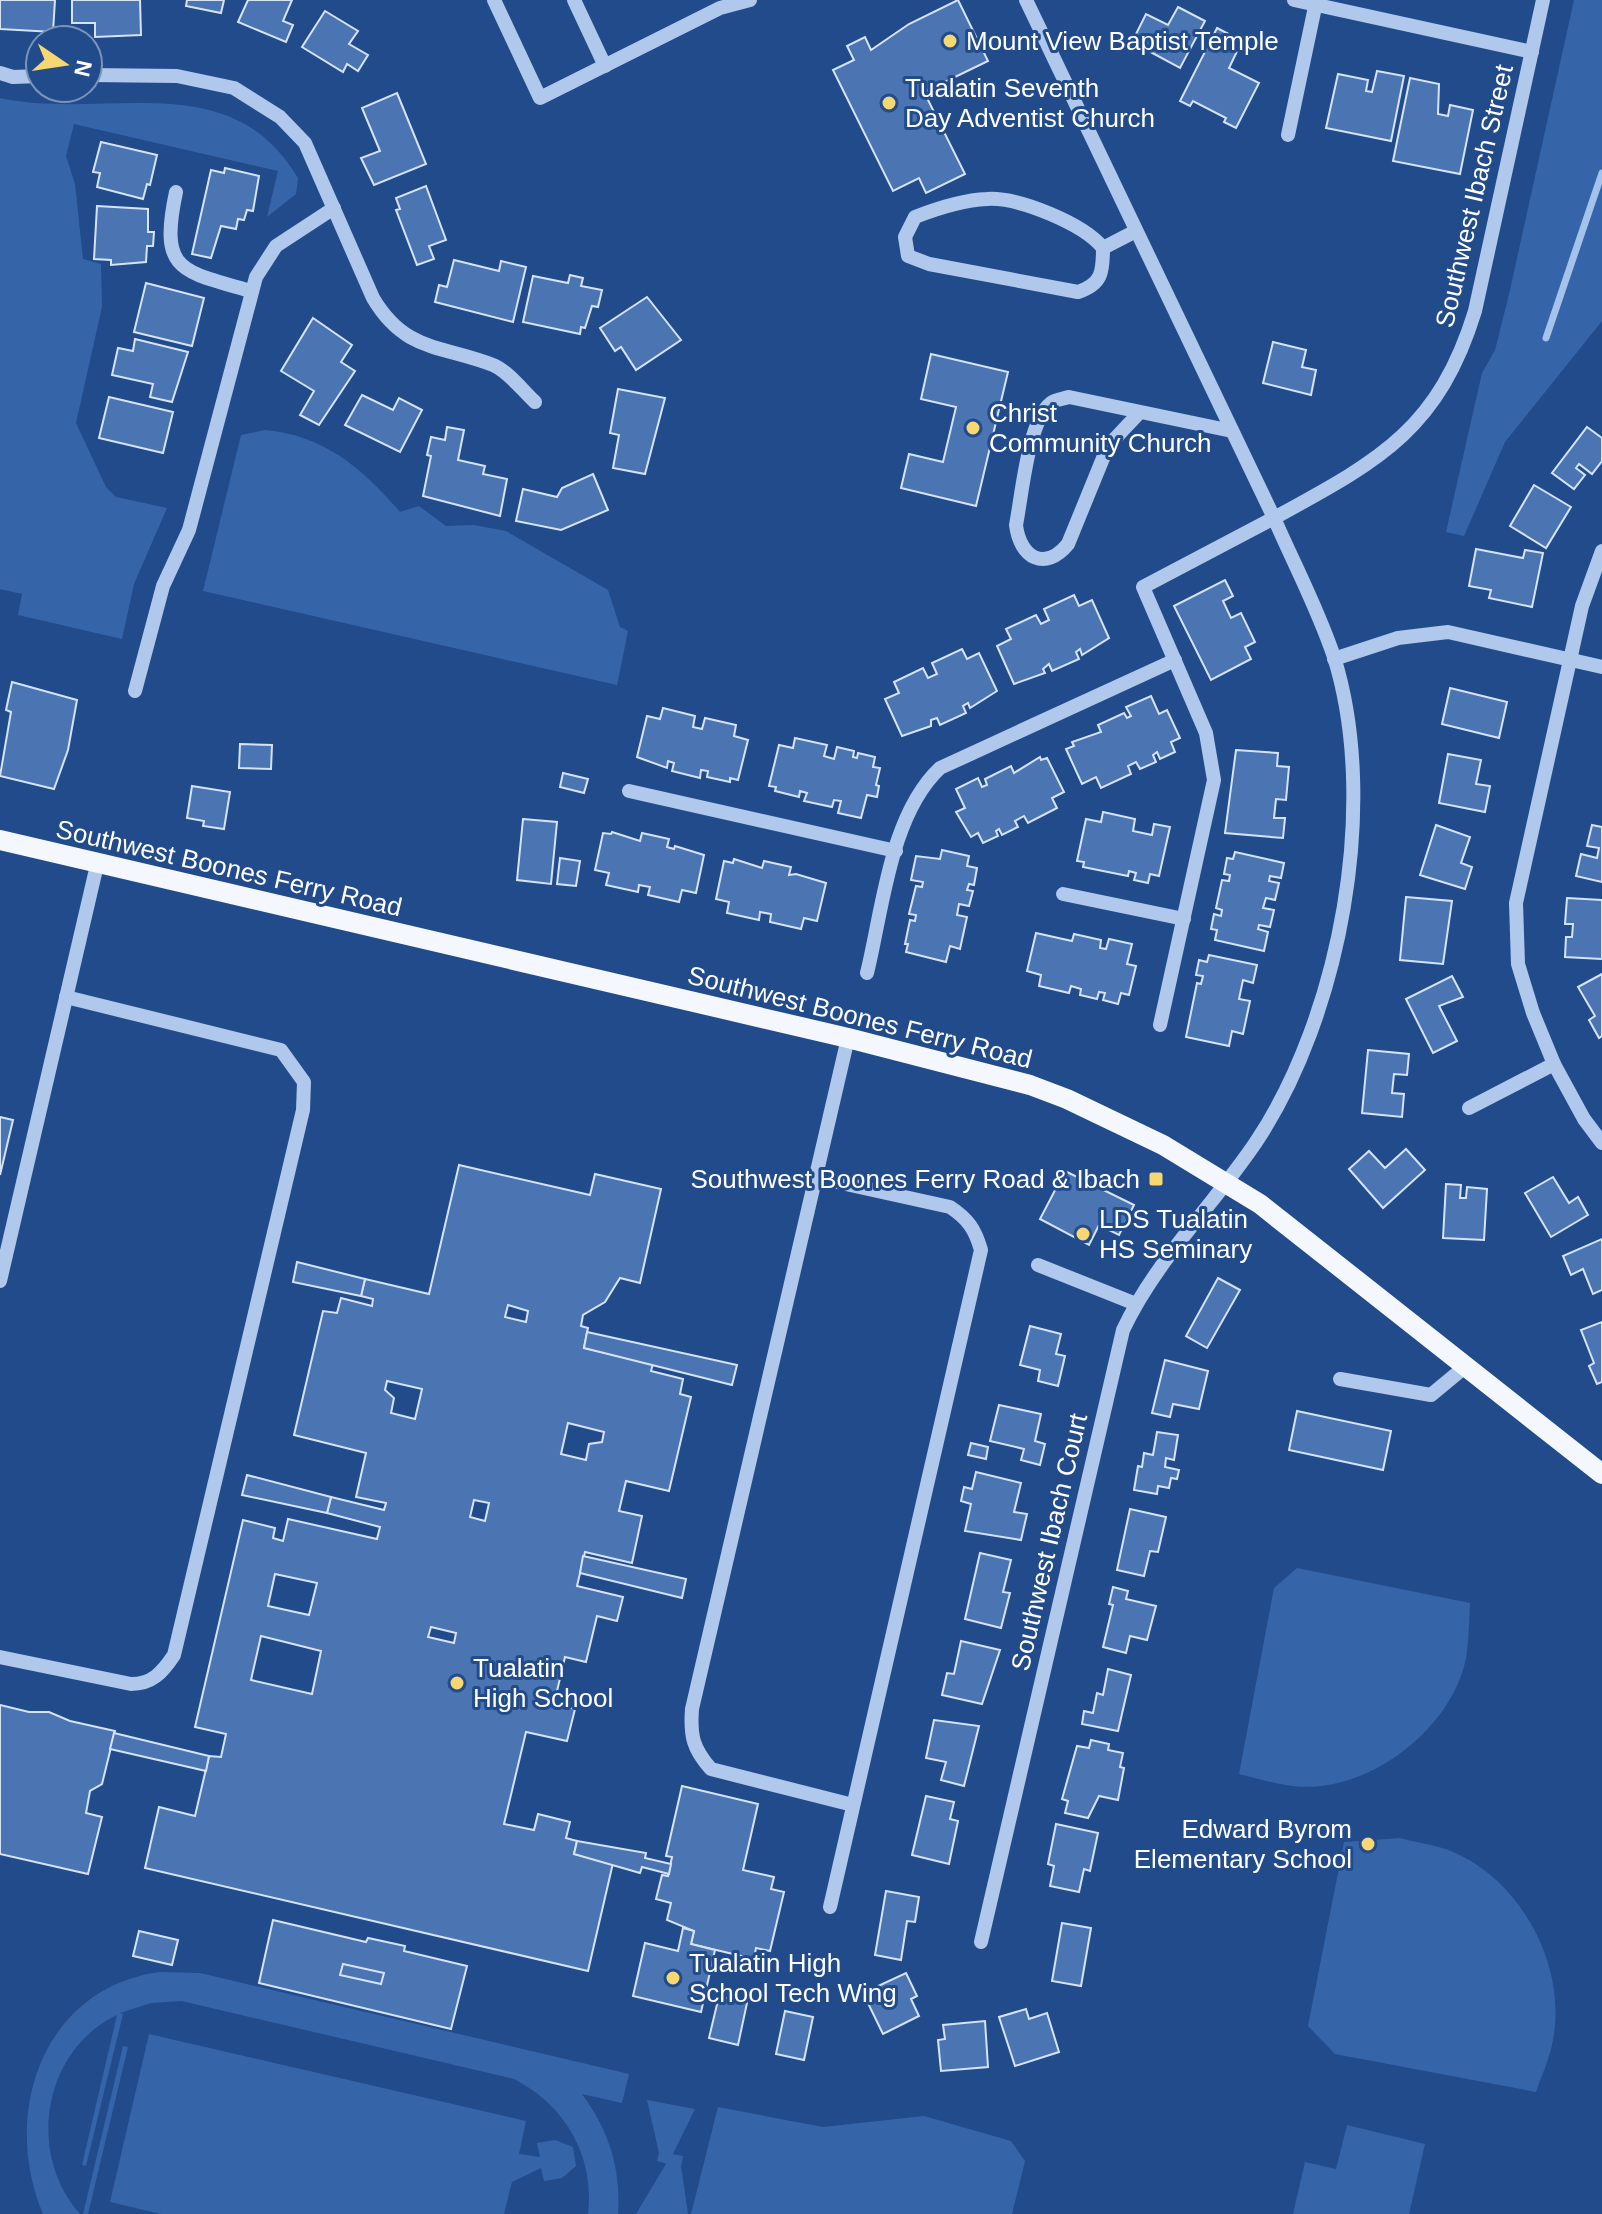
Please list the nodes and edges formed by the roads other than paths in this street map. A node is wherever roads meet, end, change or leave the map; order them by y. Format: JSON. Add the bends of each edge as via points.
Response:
{"nodes":[{"id":1,"x":494,"y":0,"type":"edge"},
{"id":2,"x":574,"y":0,"type":"edge"},
{"id":3,"x":750,"y":0,"type":"edge"},
{"id":4,"x":1026,"y":0,"type":"edge"},
{"id":5,"x":1294,"y":0,"type":"edge"},
{"id":6,"x":1543,"y":0,"type":"edge"},
{"id":7,"x":1315,"y":7,"type":"junction"},
{"id":8,"x":1532,"y":52,"type":"junction"},
{"id":9,"x":605,"y":66,"type":"junction"},
{"id":10,"x":0,"y":73,"type":"edge"},
{"id":11,"x":104,"y":75,"type":"edge"},
{"id":12,"x":24,"y":77,"type":"edge"},
{"id":13,"x":1288,"y":135,"type":"dead end"},
{"id":14,"x":176,"y":192,"type":"dead end"},
{"id":15,"x":334,"y":208,"type":"junction"},
{"id":16,"x":1136,"y":231,"type":"junction"},
{"id":17,"x":1103,"y":248,"type":"junction"},
{"id":18,"x":251,"y":291,"type":"junction"},
{"id":19,"x":535,"y":402,"type":"dead end"},
{"id":20,"x":1140,"y":412,"type":"junction"},
{"id":21,"x":1232,"y":431,"type":"junction"},
{"id":22,"x":1274,"y":518,"type":"junction"},
{"id":23,"x":1602,"y":551,"type":"edge"},
{"id":24,"x":1571,"y":658,"type":"junction"},
{"id":25,"x":1334,"y":659,"type":"junction"},
{"id":26,"x":1175,"y":660,"type":"junction"},
{"id":27,"x":1602,"y":667,"type":"edge"},
{"id":28,"x":135,"y":691,"type":"dead end"},
{"id":29,"x":629,"y":791,"type":"dead end"},
{"id":30,"x":0,"y":840,"type":"edge"},
{"id":31,"x":896,"y":851,"type":"junction"},
{"id":32,"x":97,"y":865,"type":"junction"},
{"id":33,"x":1063,"y":894,"type":"dead end"},
{"id":34,"x":1184,"y":919,"type":"junction"},
{"id":35,"x":867,"y":973,"type":"dead end"},
{"id":36,"x":66,"y":997,"type":"junction"},
{"id":37,"x":1160,"y":1025,"type":"dead end"},
{"id":38,"x":848,"y":1038,"type":"junction"},
{"id":39,"x":1554,"y":1064,"type":"junction"},
{"id":40,"x":1469,"y":1108,"type":"dead end"},
{"id":41,"x":1602,"y":1143,"type":"edge"},
{"id":42,"x":814,"y":1177,"type":"junction"},
{"id":43,"x":1226,"y":1180,"type":"junction"},
{"id":44,"x":1038,"y":1265,"type":"dead end"},
{"id":45,"x":0,"y":1281,"type":"edge"},
{"id":46,"x":1136,"y":1304,"type":"junction"},
{"id":47,"x":1466,"y":1366,"type":"junction"},
{"id":48,"x":1340,"y":1379,"type":"dead end"},
{"id":49,"x":1602,"y":1474,"type":"edge"},
{"id":50,"x":0,"y":1657,"type":"edge"},
{"id":51,"x":853,"y":1805,"type":"junction"},
{"id":52,"x":830,"y":1907,"type":"dead end"},
{"id":53,"x":981,"y":1942,"type":"dead end"}],
"edges":[{"from":1,"to":9,"type":"street","via":[[540,98]]},
{"from":2,"to":9,"type":"street"},
{"from":3,"to":9,"type":"street","via":[[720,8]]},
{"from":4,"to":16,"type":"street"},
{"from":5,"to":7,"type":"street"},
{"from":6,"to":8,"type":"street","name":"Southwest Ibach Street"},
{"from":7,"to":8,"type":"street"},
{"from":7,"to":13,"type":"street"},
{"from":8,"to":22,"type":"street","name":"Southwest Ibach Street","via":[[1475,311],[1447,383],[1400,441]]},
{"from":10,"to":12,"type":"street"},
{"from":11,"to":15,"type":"street","via":[[177,76],[234,88],[280,117],[305,143]]},
{"from":14,"to":18,"type":"street","via":[[168,230],[171,250],[182,265],[193,274]]},
{"from":15,"to":18,"type":"street","via":[[276,246]]},
{"from":15,"to":19,"type":"street","via":[[386,320],[403,335],[435,349],[496,366]]},
{"from":16,"to":17,"type":"street"},
{"from":16,"to":21,"type":"street"},
{"from":17,"to":17,"type":"street","via":[[1092,234],[1062,219],[989,198],[915,217],[905,237],[908,256],[929,264],[1078,292],[1103,275]]},
{"from":18,"to":28,"type":"street","via":[[189,530],[163,586]]},
{"from":20,"to":20,"type":"street","via":[[1069,397],[1053,400],[1040,415],[1016,525],[1018,539],[1030,555],[1046,561],[1058,557],[1108,446]]},
{"from":20,"to":21,"type":"street"},
{"from":21,"to":22,"type":"street"},
{"from":22,"to":25,"type":"street"},
{"from":22,"to":26,"type":"street","name":"Southwest Ibach Street","via":[[1143,587]]},
{"from":23,"to":24,"type":"street"},
{"from":24,"to":25,"type":"street","via":[[1429,632]]},
{"from":24,"to":27,"type":"street"},
{"from":24,"to":39,"type":"street","via":[[1516,903],[1518,964]]},
{"from":25,"to":43,"type":"street","via":[[1354,779],[1345,905],[1299,1065],[1255,1143]]},
{"from":26,"to":31,"type":"street","via":[[940,768],[915,797]]},
{"from":26,"to":34,"type":"street","via":[[1211,745],[1214,780]]},
{"from":29,"to":31,"type":"street"},
{"from":30,"to":32,"type":"main road","name":"Southwest Boones Ferry Road"},
{"from":31,"to":35,"type":"street"},
{"from":32,"to":36,"type":"street"},
{"from":32,"to":38,"type":"main road","name":"Southwest Boones Ferry Road"},
{"from":33,"to":34,"type":"street"},
{"from":34,"to":37,"type":"street"},
{"from":36,"to":45,"type":"street"},
{"from":36,"to":50,"type":"street","via":[[281,1050],[304,1082],[303,1110],[174,1655],[145,1684]]},
{"from":38,"to":42,"type":"street"},
{"from":38,"to":43,"type":"main road","name":"Southwest Boones Ferry Road","via":[[1030,1085],[1102,1115]]},
{"from":39,"to":40,"type":"street"},
{"from":39,"to":41,"type":"street"},
{"from":42,"to":51,"type":"street","via":[[690,1732],[711,1769]]},
{"from":42,"to":51,"type":"street","via":[[950,1207],[976,1231],[981,1250]]},
{"from":43,"to":46,"type":"street","name":"Southwest Ibach Court"},
{"from":43,"to":47,"type":"main road","name":"Southwest Boones Ferry Road"},
{"from":44,"to":46,"type":"street"},
{"from":46,"to":53,"type":"street","name":"Southwest Ibach Court","via":[[1116,1349]]},
{"from":47,"to":48,"type":"street","via":[[1431,1395]]},
{"from":47,"to":49,"type":"main road","name":"Southwest Boones Ferry Road"},
{"from":51,"to":52,"type":"street"}]}
